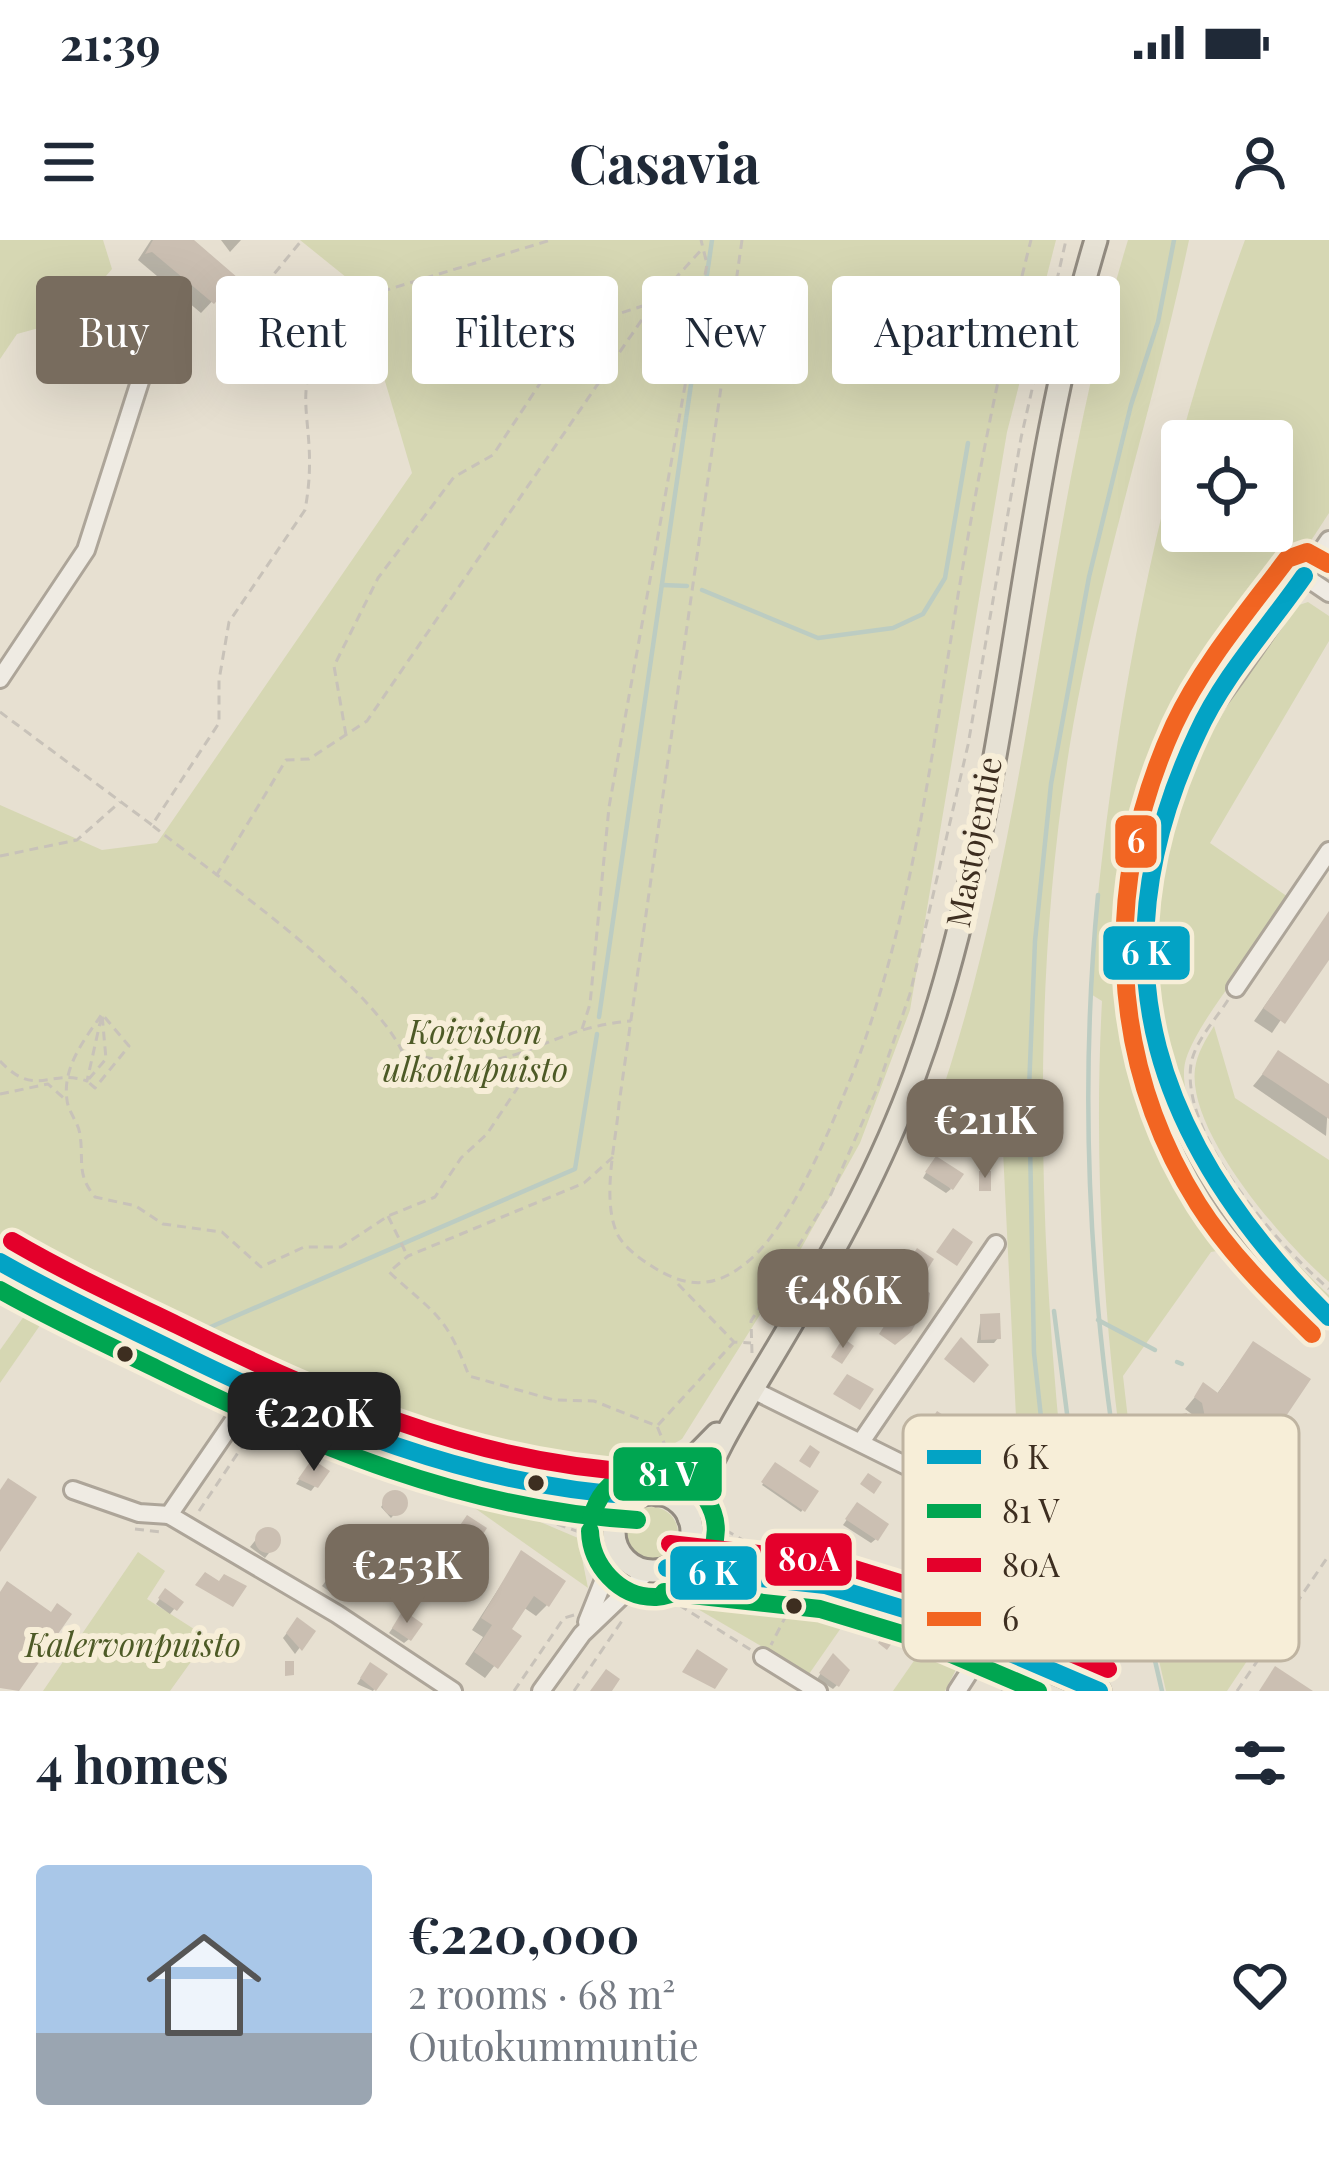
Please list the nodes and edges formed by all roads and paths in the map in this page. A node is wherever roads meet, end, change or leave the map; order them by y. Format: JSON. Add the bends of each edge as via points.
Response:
{"nodes":[{"id":1,"x":302,"y":240,"type":"edge"},
{"id":2,"x":551,"y":240,"type":"edge"},
{"id":3,"x":701,"y":240,"type":"edge"},
{"id":4,"x":742,"y":240,"type":"edge"},
{"id":5,"x":1031,"y":240,"type":"edge"},
{"id":6,"x":1066,"y":240,"type":"edge"},
{"id":7,"x":1096,"y":240,"type":"edge"},
{"id":8,"x":702,"y":249,"type":"junction"},
{"id":9,"x":273,"y":276,"type":"edge"},
{"id":10,"x":678,"y":276,"type":"edge"},
{"id":11,"x":388,"y":289,"type":"edge"},
{"id":12,"x":642,"y":306,"type":"edge"},
{"id":13,"x":642,"y":320,"type":"edge"},
{"id":14,"x":139,"y":384,"type":"edge"},
{"id":15,"x":306,"y":384,"type":"edge"},
{"id":16,"x":1329,"y":540,"type":"edge"},
{"id":17,"x":1304,"y":577,"type":"junction"},
{"id":18,"x":1329,"y":593,"type":"edge"},
{"id":19,"x":0,"y":679,"type":"edge"},
{"id":20,"x":0,"y":712,"type":"edge"},
{"id":21,"x":346,"y":735,"type":"junction"},
{"id":22,"x":121,"y":802,"type":"junction"},
{"id":23,"x":152,"y":825,"type":"junction"},
{"id":24,"x":1329,"y":851,"type":"edge"},
{"id":25,"x":0,"y":856,"type":"edge"},
{"id":26,"x":216,"y":876,"type":"junction"},
{"id":27,"x":1236,"y":988,"type":"joint"},
{"id":28,"x":103,"y":1014,"type":"junction"},
{"id":29,"x":632,"y":1021,"type":"junction"},
{"id":30,"x":581,"y":1029,"type":"junction"},
{"id":31,"x":530,"y":1053,"type":"junction"},
{"id":32,"x":0,"y":1061,"type":"edge"},
{"id":33,"x":70,"y":1076,"type":"junction"},
{"id":34,"x":87,"y":1081,"type":"junction"},
{"id":35,"x":48,"y":1084,"type":"junction"},
{"id":36,"x":0,"y":1094,"type":"edge"},
{"id":37,"x":67,"y":1102,"type":"junction"},
{"id":38,"x":615,"y":1156,"type":"junction"},
{"id":39,"x":388,"y":1216,"type":"junction"},
{"id":40,"x":996,"y":1244,"type":"dead end"},
{"id":41,"x":408,"y":1256,"type":"junction"},
{"id":42,"x":0,"y":1262,"type":"edge"},
{"id":43,"x":677,"y":1283,"type":"junction"},
{"id":44,"x":1329,"y":1289,"type":"edge"},
{"id":45,"x":1329,"y":1317,"type":"edge"},
{"id":46,"x":734,"y":1342,"type":"junction"},
{"id":47,"x":751,"y":1343,"type":"junction"},
{"id":48,"x":752,"y":1362,"type":"dead end"},
{"id":49,"x":254,"y":1390,"type":"junction"},
{"id":50,"x":747,"y":1398,"type":"junction"},
{"id":51,"x":657,"y":1426,"type":"junction"},
{"id":52,"x":861,"y":1442,"type":"junction"},
{"id":53,"x":903,"y":1464,"type":"edge"},
{"id":54,"x":458,"y":1471,"type":"junction"},
{"id":55,"x":602,"y":1482,"type":"dead end"},
{"id":56,"x":699,"y":1488,"type":"junction"},
{"id":57,"x":74,"y":1490,"type":"dead end"},
{"id":58,"x":648,"y":1495,"type":"junction"},
{"id":59,"x":170,"y":1515,"type":"junction"},
{"id":60,"x":690,"y":1528,"type":"junction"},
{"id":61,"x":616,"y":1537,"type":"junction"},
{"id":62,"x":760,"y":1549,"type":"dead end"},
{"id":63,"x":1329,"y":1555,"type":"edge"},
{"id":64,"x":657,"y":1570,"type":"junction"},
{"id":65,"x":825,"y":1585,"type":"junction"},
{"id":66,"x":1299,"y":1599,"type":"edge"},
{"id":67,"x":794,"y":1600,"type":"dead end"},
{"id":68,"x":679,"y":1605,"type":"dead end"},
{"id":69,"x":903,"y":1609,"type":"edge"},
{"id":70,"x":579,"y":1613,"type":"dead end"},
{"id":71,"x":625,"y":1617,"type":"dead end"},
{"id":72,"x":582,"y":1634,"type":"junction"},
{"id":73,"x":763,"y":1657,"type":"junction"},
{"id":74,"x":976,"y":1661,"type":"edge"},
{"id":75,"x":1014,"y":1661,"type":"edge"},
{"id":76,"x":1031,"y":1661,"type":"edge"},
{"id":77,"x":1257,"y":1661,"type":"edge"},
{"id":78,"x":453,"y":1691,"type":"edge"},
{"id":79,"x":514,"y":1691,"type":"edge"},
{"id":80,"x":541,"y":1691,"type":"edge"},
{"id":81,"x":574,"y":1691,"type":"edge"},
{"id":82,"x":818,"y":1691,"type":"edge"},
{"id":83,"x":957,"y":1691,"type":"edge"},
{"id":84,"x":1002,"y":1691,"type":"edge"},
{"id":85,"x":1099,"y":1691,"type":"edge"},
{"id":86,"x":1237,"y":1691,"type":"edge"}],
"edges":[{"from":1,"to":9,"type":"path"},
{"from":2,"to":11,"type":"path"},
{"from":3,"to":8,"type":"path"},
{"from":4,"to":29,"type":"path"},
{"from":5,"to":43,"type":"path","via":[[966,548],[920,827],[852,1074],[774,1234],[750,1261],[717,1278]]},
{"from":6,"to":47,"type":"path","via":[[1021,438],[968,745],[910,994],[831,1194],[751,1321]]},
{"from":7,"to":50,"type":"main road","name":"Mastojentie","via":[[1041,468],[966,900],[922,1052],[844,1234]]},
{"from":8,"to":10,"type":"path"},
{"from":8,"to":30,"type":"path","via":[[706,264],[609,807]]},
{"from":12,"to":21,"type":"path","via":[[577,327],[493,455],[454,477],[378,578],[334,666]]},
{"from":13,"to":21,"type":"path","via":[[367,721]]},
{"from":14,"to":19,"type":"street","via":[[86,550]]},
{"from":15,"to":23,"type":"path","via":[[305,509],[229,622],[219,723]]},
{"from":16,"to":17,"type":"street"},
{"from":17,"to":18,"type":"street"},
{"from":17,"to":45,"type":"street","via":[[1197,732],[1149,884],[1147,976],[1157,1057],[1184,1136],[1226,1210],[1277,1272]]},
{"from":20,"to":22,"type":"path"},
{"from":21,"to":26,"type":"path","via":[[309,759],[286,760]]},
{"from":22,"to":23,"type":"path"},
{"from":22,"to":25,"type":"path","via":[[77,839]]},
{"from":23,"to":26,"type":"path"},
{"from":24,"to":27,"type":"street"},
{"from":26,"to":31,"type":"path","via":[[352,988],[388,1022],[402,1051],[445,1064]]},
{"from":27,"to":44,"type":"path","via":[[1191,1060],[1190,1086],[1233,1181],[1286,1250]]},
{"from":28,"to":33,"type":"path","via":[[75,1053]]},
{"from":28,"to":34,"type":"path"},
{"from":28,"to":34,"type":"path","via":[[106,1059]]},
{"from":28,"to":34,"type":"path","via":[[128,1046],[107,1078],[94,1088]]},
{"from":29,"to":30,"type":"path"},
{"from":29,"to":38,"type":"path"},
{"from":30,"to":31,"type":"path"},
{"from":31,"to":39,"type":"path","via":[[532,1066],[451,1180],[435,1197]]},
{"from":32,"to":35,"type":"path","via":[[17,1080]]},
{"from":33,"to":34,"type":"path"},
{"from":33,"to":35,"type":"path"},
{"from":33,"to":37,"type":"path"},
{"from":35,"to":36,"type":"path"},
{"from":35,"to":37,"type":"path"},
{"from":37,"to":39,"type":"path","via":[[82,1139],[80,1176],[95,1197],[136,1206],[163,1224],[223,1232],[261,1267],[304,1247],[341,1247]]},
{"from":38,"to":41,"type":"path","via":[[584,1183]]},
{"from":38,"to":43,"type":"path","via":[[616,1234]]},
{"from":39,"to":41,"type":"path"},
{"from":40,"to":52,"type":"street"},
{"from":41,"to":51,"type":"path","via":[[389,1272],[451,1329],[469,1376],[554,1400],[594,1401]]},
{"from":42,"to":49,"type":"street"},
{"from":43,"to":46,"type":"path"},
{"from":46,"to":47,"type":"path"},
{"from":46,"to":51,"type":"path"},
{"from":47,"to":48,"type":"path"},
{"from":49,"to":54,"type":"street"},
{"from":49,"to":59,"type":"street"},
{"from":50,"to":52,"type":"street"},
{"from":50,"to":56,"type":"main road","name":"Mastojentie"},
{"from":50,"to":58,"type":"main road","name":"Mastojentie"},
{"from":51,"to":55,"type":"path","via":[[669,1468]]},
{"from":52,"to":53,"type":"street"},
{"from":54,"to":58,"type":"street","via":[[597,1496]]},
{"from":54,"to":61,"type":"street","via":[[592,1514]]},
{"from":56,"to":60,"type":"main road","name":"Mastojentie"},
{"from":56,"to":62,"type":"path","via":[[720,1527]]},
{"from":57,"to":59,"type":"street"},
{"from":58,"to":60,"type":"main road","via":[[677,1502]]},
{"from":58,"to":61,"type":"main road","via":[[622,1508]]},
{"from":59,"to":78,"type":"street"},
{"from":60,"to":64,"type":"main road","via":[[683,1556]]},
{"from":60,"to":65,"type":"main road","via":[[715,1551]]},
{"from":61,"to":64,"type":"main road","via":[[629,1563]]},
{"from":61,"to":72,"type":"street"},
{"from":63,"to":66,"type":"path"},
{"from":64,"to":65,"type":"main road"},
{"from":64,"to":72,"type":"street"},
{"from":65,"to":69,"type":"main road"},
{"from":67,"to":73,"type":"path"},
{"from":68,"to":73,"type":"path"},
{"from":70,"to":79,"type":"path","via":[[563,1618]]},
{"from":71,"to":81,"type":"path"},
{"from":72,"to":80,"type":"street"},
{"from":73,"to":82,"type":"street"},
{"from":74,"to":83,"type":"street"},
{"from":75,"to":84,"type":"path"},
{"from":76,"to":85,"type":"main road"},
{"from":77,"to":86,"type":"path"}]}
